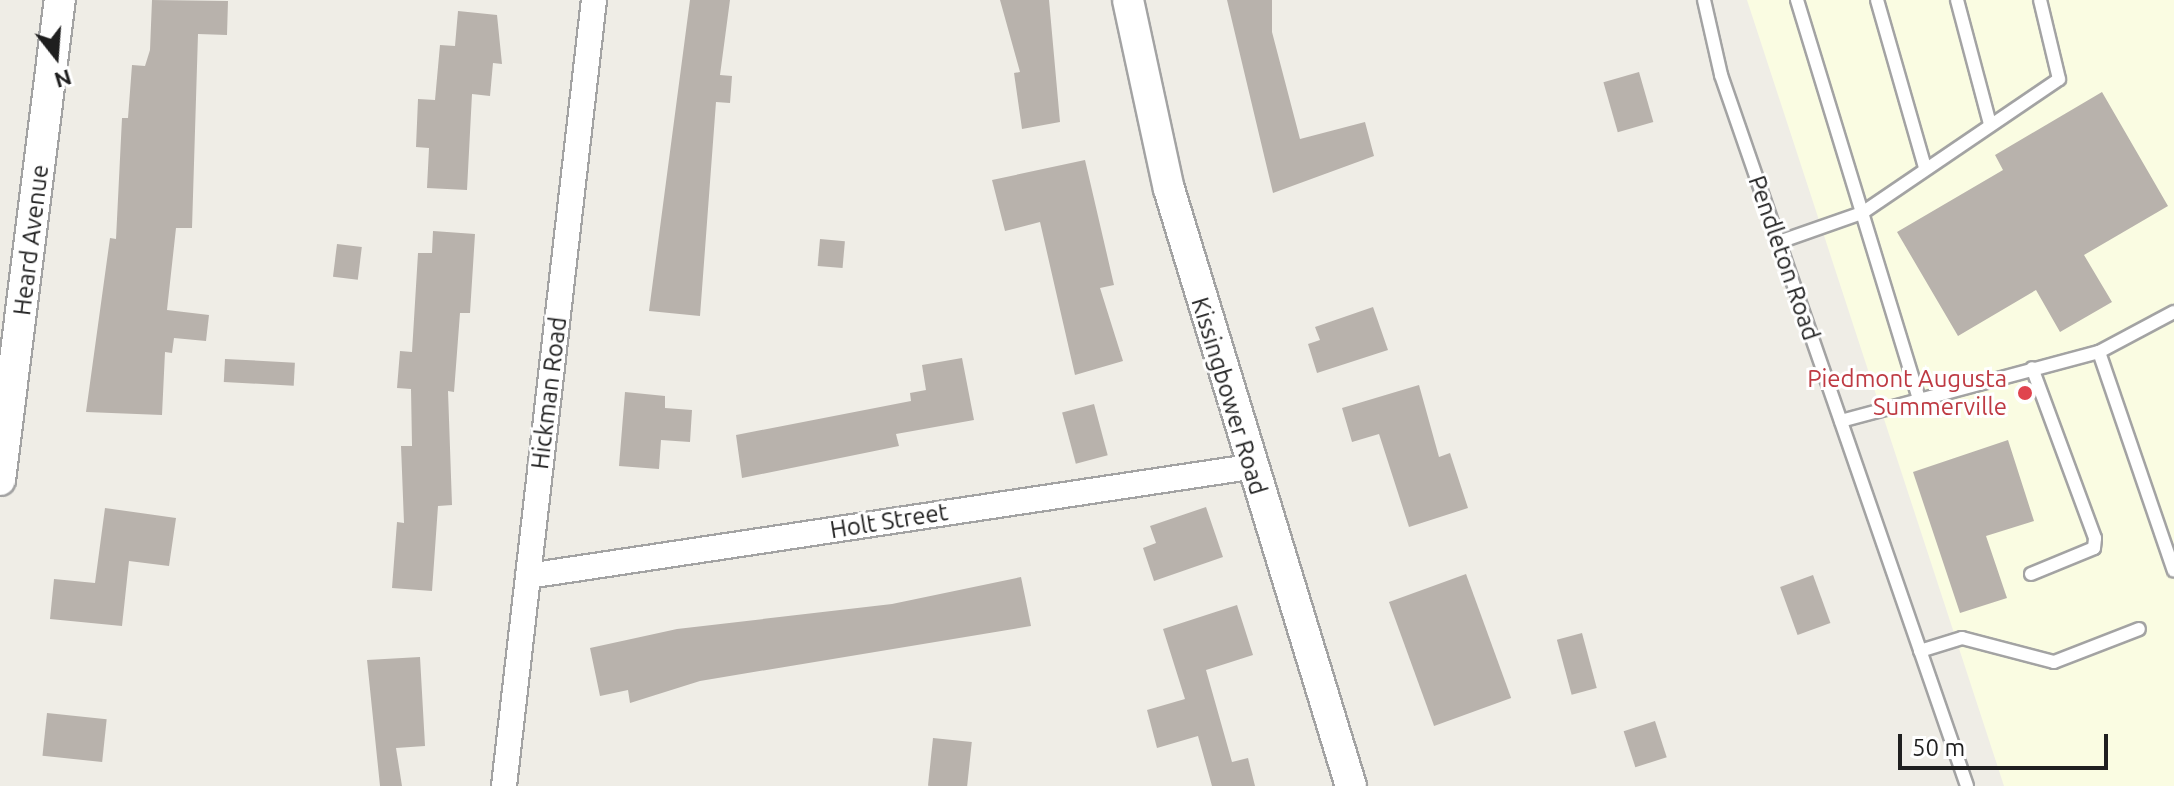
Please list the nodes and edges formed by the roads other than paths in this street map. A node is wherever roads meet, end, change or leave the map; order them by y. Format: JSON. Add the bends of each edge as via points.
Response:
{"nodes":[{"id":1,"x":60,"y":0,"type":"edge"},
{"id":2,"x":594,"y":0,"type":"edge"},
{"id":3,"x":1128,"y":0,"type":"edge"},
{"id":4,"x":1704,"y":0,"type":"edge"},
{"id":5,"x":1797,"y":0,"type":"edge"},
{"id":6,"x":1877,"y":0,"type":"edge"},
{"id":7,"x":1957,"y":0,"type":"edge"},
{"id":8,"x":2040,"y":0,"type":"edge"},
{"id":9,"x":1990,"y":124,"type":"junction"},
{"id":10,"x":1925,"y":167,"type":"junction"},
{"id":11,"x":1862,"y":213,"type":"junction"},
{"id":12,"x":1779,"y":242,"type":"junction"},
{"id":13,"x":2174,"y":312,"type":"edge"},
{"id":14,"x":2099,"y":352,"type":"junction"},
{"id":15,"x":2032,"y":368,"type":"junction"},
{"id":16,"x":6,"y":395,"type":"edge"},
{"id":17,"x":1919,"y":398,"type":"junction"},
{"id":18,"x":1841,"y":421,"type":"junction"},
{"id":19,"x":1250,"y":467,"type":"junction"},
{"id":20,"x":0,"y":480,"type":"edge"},
{"id":21,"x":2174,"y":571,"type":"edge"},
{"id":22,"x":2031,"y":574,"type":"dead end"},
{"id":23,"x":528,"y":576,"type":"junction"},
{"id":24,"x":2139,"y":629,"type":"dead end"},
{"id":25,"x":1920,"y":651,"type":"junction"},
{"id":26,"x":504,"y":786,"type":"edge"},
{"id":27,"x":1351,"y":786,"type":"edge"},
{"id":28,"x":1967,"y":786,"type":"edge"}],
"edges":[{"from":1,"to":16,"type":"street","name":"Heard Avenue"},
{"from":2,"to":23,"type":"street","name":"Hickman Road"},
{"from":3,"to":19,"type":"street","name":"Kissingbower Road","via":[[1169,189]]},
{"from":4,"to":12,"type":"lane","name":"Pendleton Road","via":[[1721,75]]},
{"from":5,"to":11,"type":"lane"},
{"from":6,"to":10,"type":"lane"},
{"from":7,"to":9,"type":"lane"},
{"from":8,"to":9,"type":"lane","via":[[2059,79]]},
{"from":9,"to":10,"type":"lane"},
{"from":10,"to":11,"type":"lane"},
{"from":11,"to":12,"type":"lane"},
{"from":11,"to":17,"type":"lane"},
{"from":12,"to":18,"type":"lane","name":"Pendleton Road"},
{"from":13,"to":14,"type":"lane"},
{"from":14,"to":15,"type":"lane"},
{"from":14,"to":21,"type":"lane"},
{"from":15,"to":17,"type":"lane"},
{"from":15,"to":22,"type":"lane","via":[[2095,538],[2094,548]]},
{"from":16,"to":20,"type":"street","name":"Heard Avenue"},
{"from":17,"to":18,"type":"lane"},
{"from":18,"to":25,"type":"lane","name":"Pendleton Road"},
{"from":19,"to":23,"type":"street","name":"Holt Street"},
{"from":19,"to":27,"type":"street","name":"Kissingbower Road"},
{"from":23,"to":26,"type":"street","name":"Hickman Road"},
{"from":24,"to":25,"type":"lane","via":[[2054,662],[1962,638]]},
{"from":25,"to":28,"type":"lane","name":"Pendleton Road"}]}
